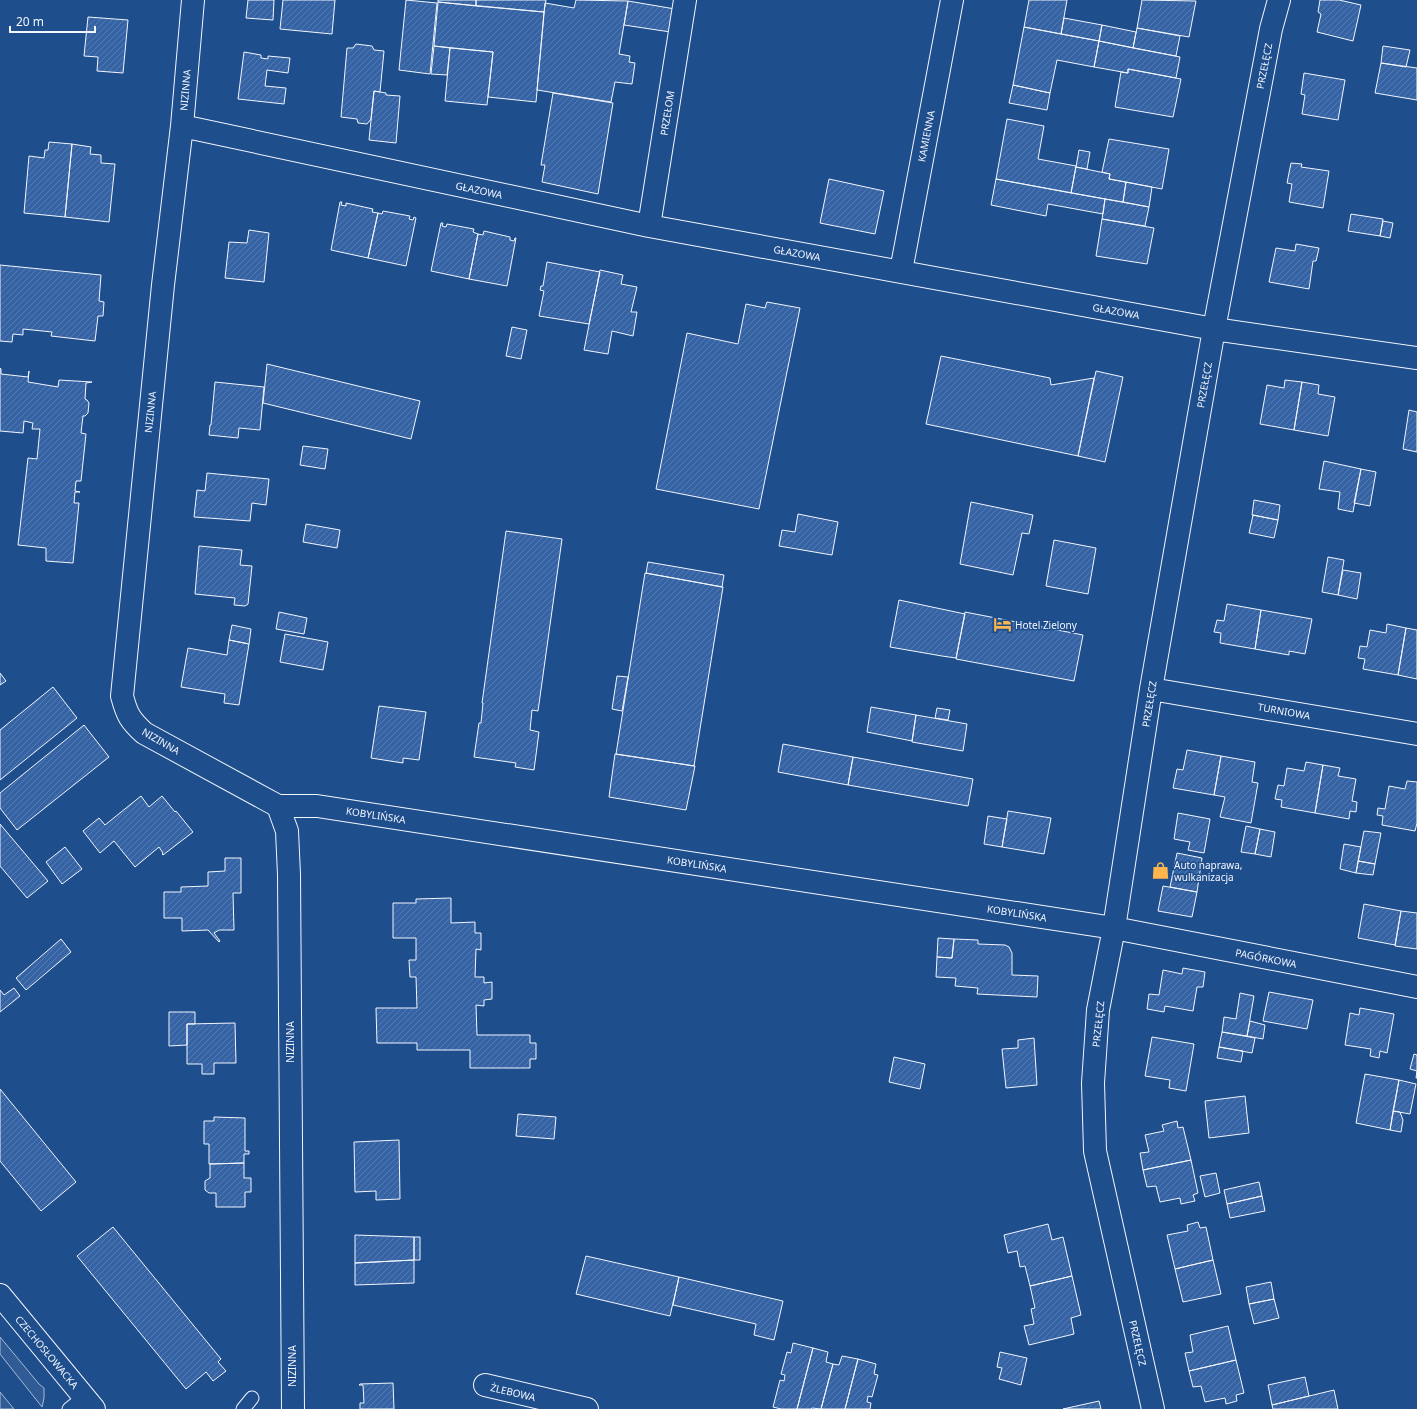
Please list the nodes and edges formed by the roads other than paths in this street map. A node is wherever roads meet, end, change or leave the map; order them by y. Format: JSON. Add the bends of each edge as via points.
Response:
{"nodes":[{"id":1,"x":193,"y":0,"type":"edge"},
{"id":2,"x":685,"y":0,"type":"edge"},
{"id":3,"x":952,"y":0,"type":"edge"},
{"id":4,"x":1279,"y":0,"type":"edge"},
{"id":5,"x":182,"y":126,"type":"junction"},
{"id":6,"x":649,"y":226,"type":"junction"},
{"id":7,"x":901,"y":271,"type":"junction"},
{"id":8,"x":1214,"y":329,"type":"junction"},
{"id":9,"x":1417,"y":358,"type":"edge"},
{"id":10,"x":1151,"y":689,"type":"junction"},
{"id":11,"x":1417,"y":734,"type":"edge"},
{"id":12,"x":278,"y":806,"type":"junction"},
{"id":13,"x":1114,"y":928,"type":"junction"},
{"id":14,"x":1417,"y":987,"type":"edge"},
{"id":15,"x":0,"y":1295,"type":"edge"},
{"id":16,"x":485,"y":1385,"type":"dead end"},
{"id":17,"x":252,"y":1398,"type":"dead end"},
{"id":18,"x":82,"y":1405,"type":"edge"},
{"id":19,"x":243,"y":1409,"type":"edge"},
{"id":20,"x":293,"y":1409,"type":"edge"},
{"id":21,"x":587,"y":1409,"type":"edge"},
{"id":22,"x":1153,"y":1409,"type":"edge"}],
"edges":[{"from":1,"to":5,"type":"street","name":"NIZINNA"},
{"from":2,"to":6,"type":"street","name":"PRZEŁOM"},
{"from":3,"to":7,"type":"street","name":"KAMIENNA"},
{"from":4,"to":8,"type":"street","name":"PRZEŁĘCZ","via":[[1271,29]]},
{"from":5,"to":6,"type":"street","name":"GŁAZOWA"},
{"from":5,"to":12,"type":"street","name":"NIZINNA","via":[[162,292],[122,696],[131,720],[144,733]]},
{"from":6,"to":7,"type":"street","name":"GŁAZOWA"},
{"from":7,"to":8,"type":"street","name":"GŁAZOWA"},
{"from":8,"to":9,"type":"street","name":"GŁAZOWA"},
{"from":8,"to":10,"type":"street","name":"PRZEŁĘCZ"},
{"from":10,"to":11,"type":"street","name":"TURNIOWA"},
{"from":10,"to":13,"type":"street","name":"PRZEŁĘCZ"},
{"from":12,"to":13,"type":"street","name":"KOBYLIŃSKA","via":[[317,806]]},
{"from":12,"to":20,"type":"street","name":"NIZINNA","via":[[287,831],[289,853]]},
{"from":13,"to":14,"type":"street","name":"PAGÓRKOWA"},
{"from":13,"to":22,"type":"street","name":"PRZEŁĘCZ","via":[[1098,1010],[1093,1083],[1095,1151]]},
{"from":15,"to":18,"type":"street","name":"CZECHOSŁOWACKA"},
{"from":16,"to":21,"type":"street","name":"ŻLEBOWA"},
{"from":17,"to":19,"type":"lane"}]}
